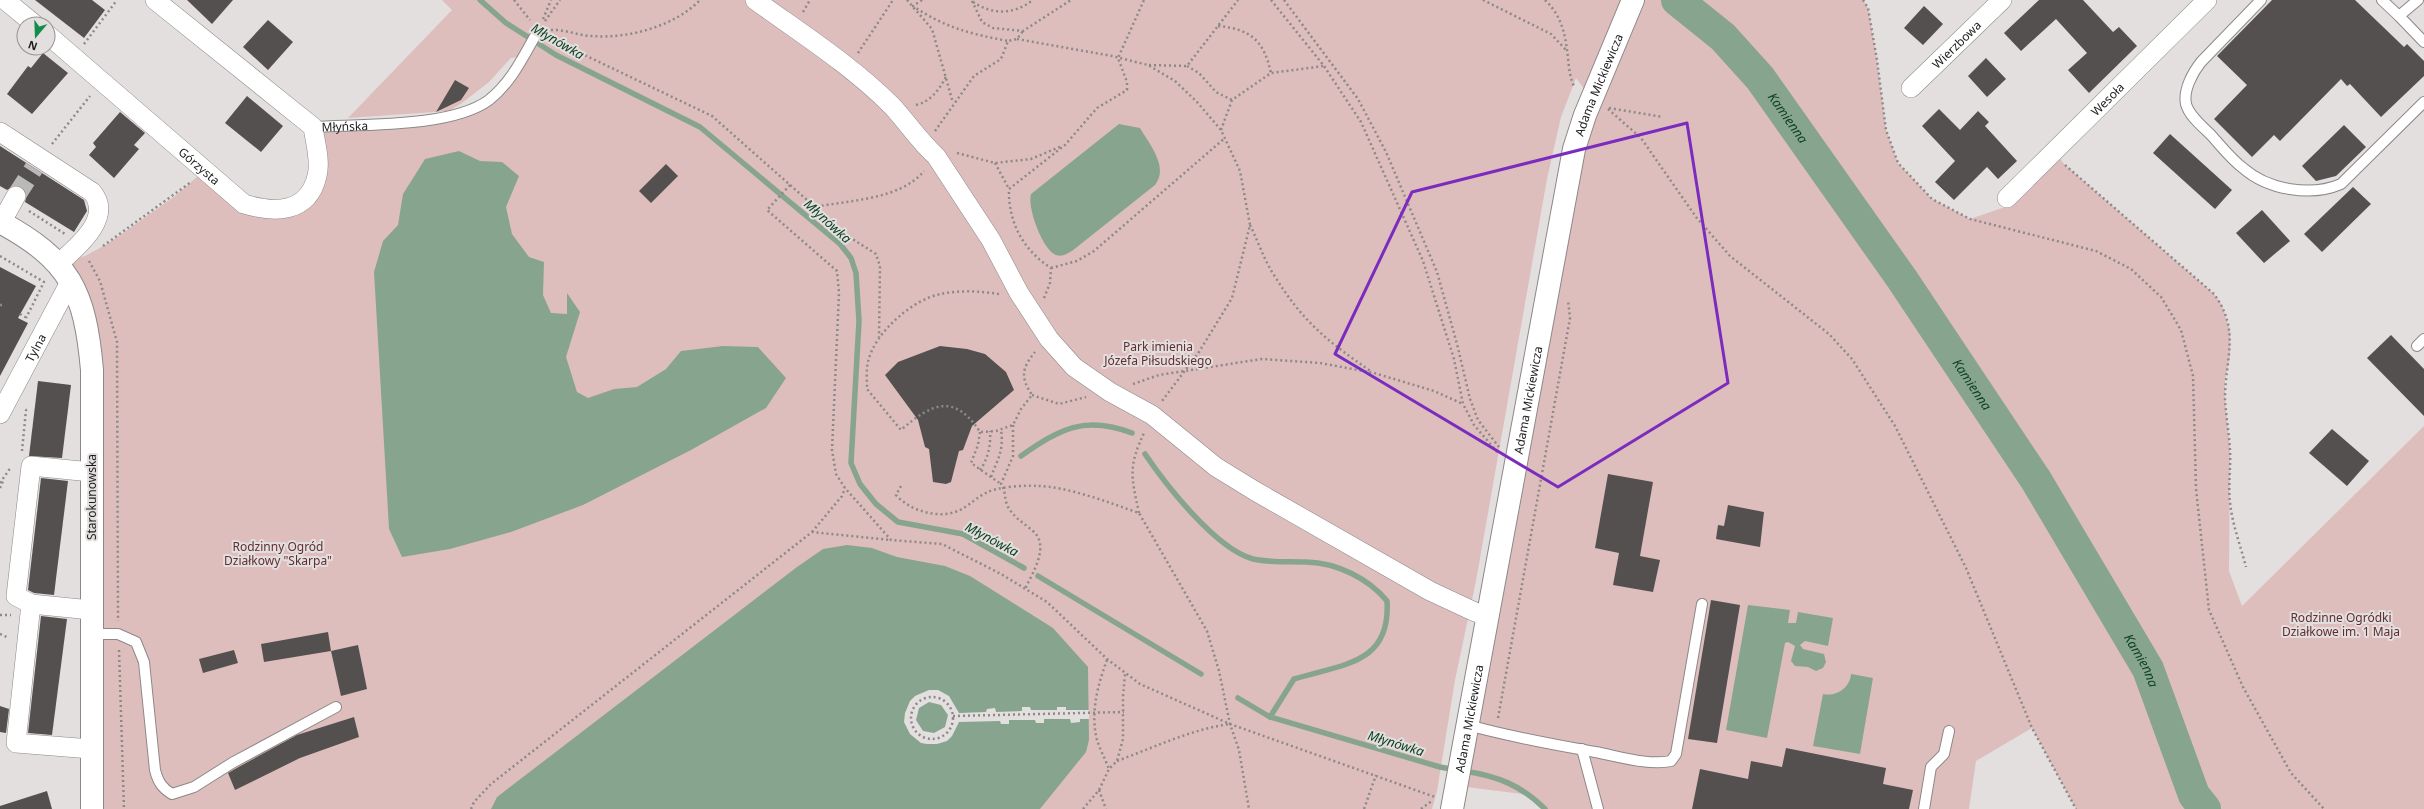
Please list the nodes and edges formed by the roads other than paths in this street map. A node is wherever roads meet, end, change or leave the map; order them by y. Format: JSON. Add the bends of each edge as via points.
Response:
{"nodes":[{"id":1,"x":5,"y":0,"type":"edge"},
{"id":2,"x":155,"y":0,"type":"edge"},
{"id":3,"x":755,"y":0,"type":"edge"},
{"id":4,"x":1633,"y":0,"type":"edge"},
{"id":5,"x":2002,"y":0,"type":"edge"},
{"id":6,"x":2207,"y":0,"type":"edge"},
{"id":7,"x":2261,"y":0,"type":"edge"},
{"id":8,"x":2382,"y":0,"type":"edge"},
{"id":9,"x":2418,"y":0,"type":"edge"},
{"id":10,"x":24,"y":16,"type":"edge"},
{"id":11,"x":2399,"y":16,"type":"junction"},
{"id":12,"x":538,"y":31,"type":"road end"},
{"id":13,"x":56,"y":42,"type":"edge"},
{"id":14,"x":2424,"y":42,"type":"edge"},
{"id":15,"x":1911,"y":88,"type":"dead end"},
{"id":16,"x":2424,"y":102,"type":"edge"},
{"id":17,"x":314,"y":127,"type":"junction"},
{"id":18,"x":0,"y":132,"type":"edge"},
{"id":19,"x":2007,"y":198,"type":"dead end"},
{"id":20,"x":15,"y":199,"type":"tunnel mouth"},
{"id":21,"x":0,"y":223,"type":"edge"},
{"id":22,"x":58,"y":264,"type":"junction"},
{"id":23,"x":70,"y":282,"type":"junction"},
{"id":24,"x":0,"y":414,"type":"edge"},
{"id":25,"x":91,"y":472,"type":"junction"},
{"id":26,"x":31,"y":604,"type":"junction"},
{"id":27,"x":1702,"y":604,"type":"dead end"},
{"id":28,"x":91,"y":610,"type":"junction"},
{"id":29,"x":1488,"y":616,"type":"junction"},
{"id":30,"x":90,"y":634,"type":"junction"},
{"id":31,"x":336,"y":707,"type":"dead end"},
{"id":32,"x":1468,"y":725,"type":"junction"},
{"id":33,"x":1949,"y":731,"type":"dead end"},
{"id":34,"x":91,"y":749,"type":"junction"},
{"id":35,"x":1582,"y":749,"type":"junction"},
{"id":36,"x":92,"y":809,"type":"edge"},
{"id":37,"x":1452,"y":809,"type":"edge"},
{"id":38,"x":1598,"y":809,"type":"edge"},
{"id":39,"x":1924,"y":809,"type":"edge"}],
"edges":[{"from":1,"to":10,"type":"street"},
{"from":2,"to":17,"type":"street","name":"Młyńska"},
{"from":3,"to":29,"type":"street","via":[[848,68],[939,152],[1019,293],[1049,339],[1074,367],[1110,392],[1152,415],[1216,467],[1255,491],[1430,591]]},
{"from":4,"to":29,"type":"street","name":"Adama Mickiewicza","via":[[1598,82],[1574,149]]},
{"from":5,"to":15,"type":"street","name":"Wierzbowa"},
{"from":6,"to":19,"type":"street","name":"Wesoła"},
{"from":7,"to":16,"type":"lane","via":[[2201,62],[2194,71],[2186,92],[2186,104],[2193,116],[2242,168],[2254,177],[2286,188],[2316,191],[2341,184]]},
{"from":8,"to":11,"type":"lane"},
{"from":9,"to":11,"type":"lane"},
{"from":11,"to":14,"type":"lane"},
{"from":12,"to":17,"type":"lane","name":"Młyńska","via":[[513,75],[489,100],[466,112],[444,119]]},
{"from":13,"to":17,"type":"street","name":"Górzysta","via":[[244,204],[264,210],[283,211],[298,204],[310,192],[317,177],[318,163]]},
{"from":18,"to":22,"type":"street","via":[[37,163],[92,192],[97,199],[99,214],[82,251]]},
{"from":20,"to":21,"type":"street"},
{"from":21,"to":22,"type":"street","name":"Starokunowska","via":[[46,251]]},
{"from":22,"to":23,"type":"street","name":"Starokunowska"},
{"from":23,"to":24,"type":"street","name":"Tylna"},
{"from":23,"to":25,"type":"street","name":"Starokunowska","via":[[81,303],[90,346]]},
{"from":25,"to":26,"type":"street","via":[[31,466],[16,596]]},
{"from":25,"to":28,"type":"street","name":"Starokunowska"},
{"from":26,"to":28,"type":"street"},
{"from":26,"to":34,"type":"street","via":[[16,743]]},
{"from":27,"to":35,"type":"lane","via":[[1676,754],[1671,761],[1661,763]]},
{"from":28,"to":30,"type":"street","name":"Starokunowska"},
{"from":29,"to":32,"type":"street","name":"Adama Mickiewicza"},
{"from":30,"to":31,"type":"lane","via":[[118,634],[136,642],[144,662],[157,780],[172,794],[194,787],[232,763]]},
{"from":30,"to":34,"type":"street","name":"Starokunowska"},
{"from":32,"to":35,"type":"lane","via":[[1496,733]]},
{"from":32,"to":37,"type":"street","name":"Adama Mickiewicza"},
{"from":33,"to":39,"type":"lane","via":[[1944,754],[1931,767]]},
{"from":34,"to":36,"type":"street","name":"Starokunowska"},
{"from":35,"to":38,"type":"lane"}]}
